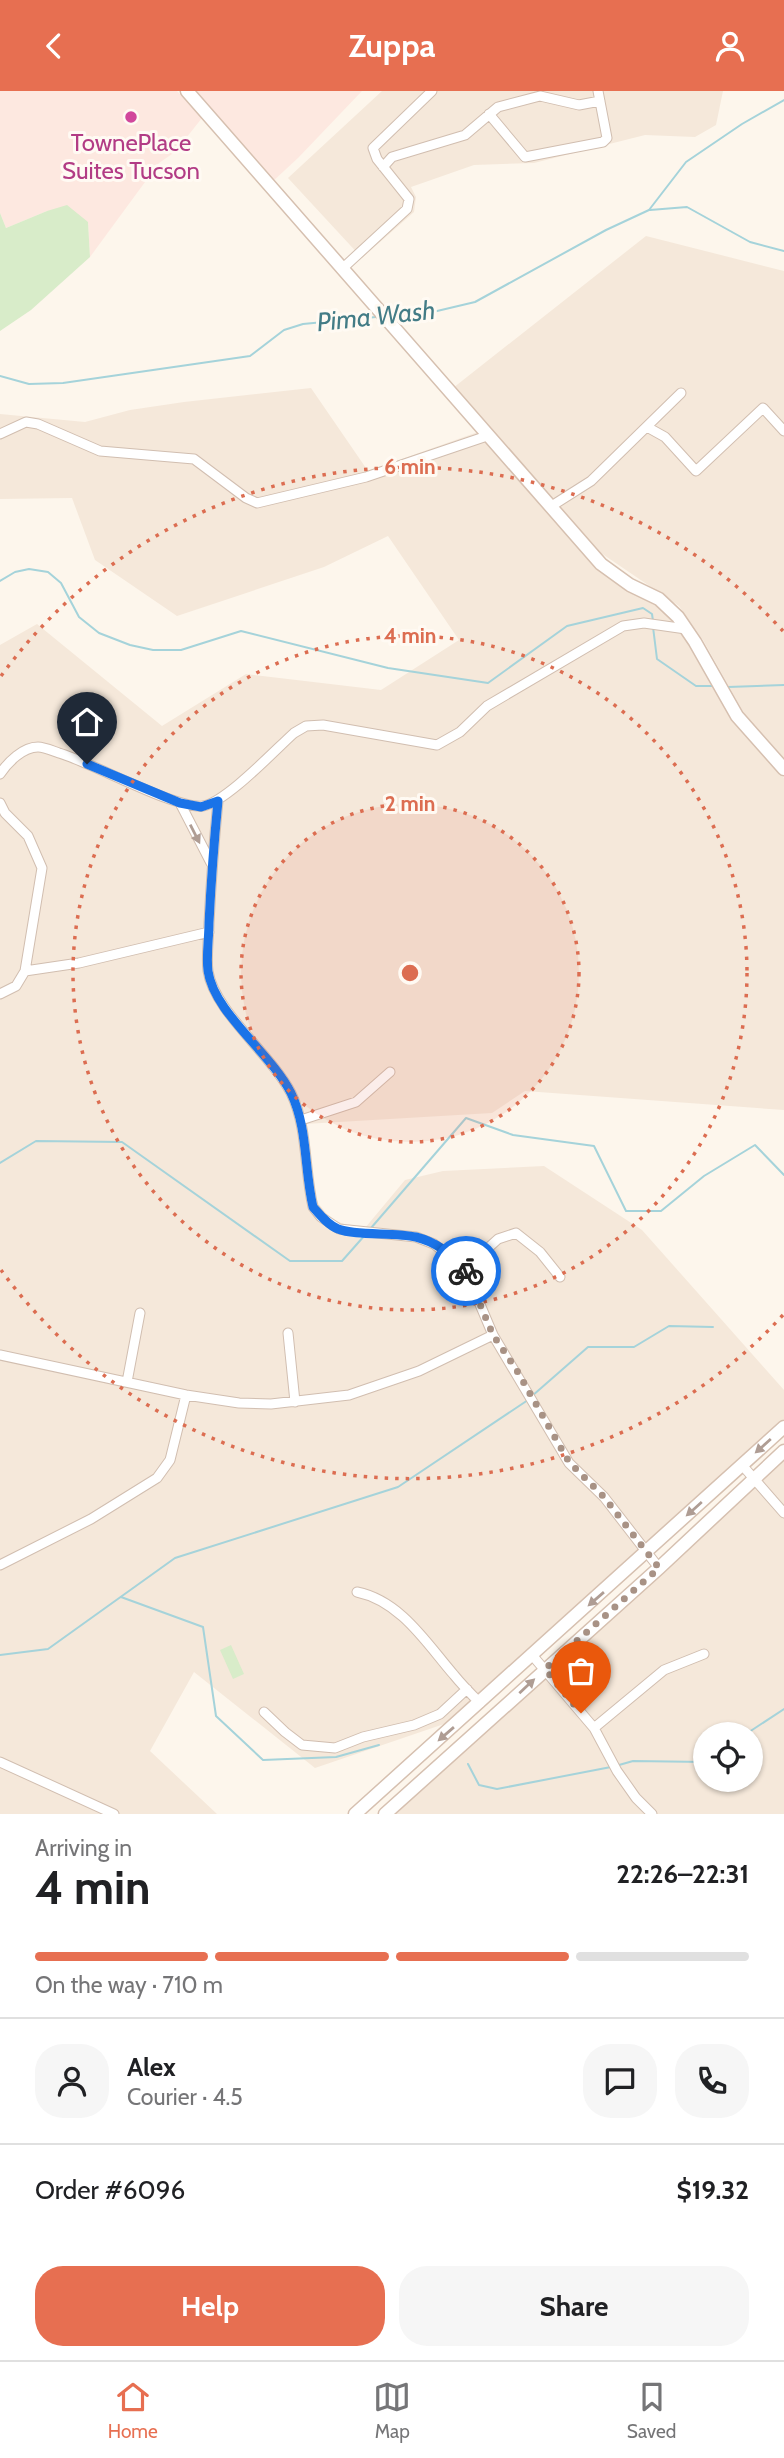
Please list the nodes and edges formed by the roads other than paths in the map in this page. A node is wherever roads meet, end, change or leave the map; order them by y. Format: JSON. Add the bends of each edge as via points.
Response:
{"nodes":[{"id":1,"x":187,"y":91,"type":"edge"},
{"id":2,"x":432,"y":91,"type":"edge"},
{"id":3,"x":540,"y":93,"type":"edge"},
{"id":4,"x":599,"y":96,"type":"edge"},
{"id":5,"x":489,"y":114,"type":"junction"},
{"id":6,"x":383,"y":167,"type":"junction"},
{"id":7,"x":343,"y":268,"type":"junction"},
{"id":8,"x":681,"y":393,"type":"dead end"},
{"id":9,"x":647,"y":427,"type":"junction"},
{"id":10,"x":784,"y":431,"type":"edge"},
{"id":11,"x":0,"y":434,"type":"edge"},
{"id":12,"x":487,"y":436,"type":"junction"},
{"id":13,"x":550,"y":507,"type":"junction"},
{"id":14,"x":660,"y":600,"type":"junction"},
{"id":15,"x":641,"y":623,"type":"junction"},
{"id":16,"x":686,"y":629,"type":"junction"},
{"id":17,"x":784,"y":769,"type":"edge"},
{"id":18,"x":0,"y":773,"type":"edge"},
{"id":19,"x":218,"y":801,"type":"junction"},
{"id":20,"x":0,"y":803,"type":"edge"},
{"id":21,"x":180,"y":803,"type":"junction"},
{"id":22,"x":211,"y":864,"type":"junction"},
{"id":23,"x":209,"y":932,"type":"junction"},
{"id":24,"x":25,"y":971,"type":"junction"},
{"id":25,"x":0,"y":995,"type":"edge"},
{"id":26,"x":390,"y":1072,"type":"dead end"},
{"id":27,"x":300,"y":1120,"type":"junction"},
{"id":28,"x":465,"y":1269,"type":"junction"},
{"id":29,"x":560,"y":1277,"type":"dead end"},
{"id":30,"x":140,"y":1313,"type":"dead end"},
{"id":31,"x":288,"y":1333,"type":"dead end"},
{"id":32,"x":493,"y":1335,"type":"junction"},
{"id":33,"x":2,"y":1355,"type":"edge"},
{"id":34,"x":0,"y":1366,"type":"edge"},
{"id":35,"x":127,"y":1382,"type":"junction"},
{"id":36,"x":186,"y":1395,"type":"junction"},
{"id":37,"x":295,"y":1402,"type":"junction"},
{"id":38,"x":784,"y":1427,"type":"edge"},
{"id":39,"x":784,"y":1451,"type":"edge"},
{"id":40,"x":742,"y":1465,"type":"junction"},
{"id":41,"x":753,"y":1478,"type":"junction"},
{"id":42,"x":784,"y":1513,"type":"edge"},
{"id":43,"x":646,"y":1553,"type":"junction"},
{"id":44,"x":0,"y":1565,"type":"edge"},
{"id":45,"x":659,"y":1568,"type":"junction"},
{"id":46,"x":357,"y":1592,"type":"dead end"},
{"id":47,"x":704,"y":1654,"type":"dead end"},
{"id":48,"x":532,"y":1655,"type":"junction"},
{"id":49,"x":545,"y":1669,"type":"junction"},
{"id":50,"x":467,"y":1689,"type":"junction"},
{"id":51,"x":480,"y":1703,"type":"junction"},
{"id":52,"x":264,"y":1712,"type":"dead end"},
{"id":53,"x":594,"y":1728,"type":"junction"},
{"id":54,"x":0,"y":1762,"type":"edge"},
{"id":55,"x":114,"y":1814,"type":"edge"},
{"id":56,"x":355,"y":1814,"type":"edge"},
{"id":57,"x":386,"y":1814,"type":"edge"},
{"id":58,"x":652,"y":1814,"type":"edge"}],
"edges":[{"from":1,"to":7,"type":"main road"},
{"from":2,"to":6,"type":"street","via":[[373,148]]},
{"from":3,"to":4,"type":"street","via":[[579,105]]},
{"from":3,"to":5,"type":"street"},
{"from":4,"to":5,"type":"street","via":[[607,130],[603,142],[537,157],[525,157]]},
{"from":5,"to":6,"type":"street","via":[[465,135],[392,157]]},
{"from":6,"to":7,"type":"street","via":[[410,199],[407,209]]},
{"from":7,"to":12,"type":"main road"},
{"from":8,"to":9,"type":"street"},
{"from":9,"to":10,"type":"street","via":[[665,437],[696,471],[764,408]]},
{"from":9,"to":13,"type":"street","via":[[591,481]]},
{"from":11,"to":12,"type":"street","via":[[26,422],[100,451],[194,459],[257,503],[366,477]]},
{"from":12,"to":13,"type":"main road"},
{"from":13,"to":14,"type":"main road","via":[[601,564]]},
{"from":14,"to":15,"type":"street","via":[[663,609],[658,617]]},
{"from":14,"to":16,"type":"main road"},
{"from":15,"to":16,"type":"street"},
{"from":15,"to":19,"type":"street","via":[[624,626],[520,686],[437,745],[338,726],[306,726]]},
{"from":16,"to":17,"type":"main road","via":[[737,716]]},
{"from":18,"to":21,"type":"street","via":[[6,764],[38,747],[68,755]]},
{"from":19,"to":21,"type":"street","via":[[201,807]]},
{"from":19,"to":22,"type":"street"},
{"from":20,"to":24,"type":"street","via":[[28,836],[42,868]]},
{"from":21,"to":22,"type":"street","one_way":true},
{"from":22,"to":23,"type":"street"},
{"from":23,"to":24,"type":"street"},
{"from":23,"to":27,"type":"street","via":[[208,972],[217,995],[286,1083]]},
{"from":24,"to":25,"type":"street","via":[[16,986]]},
{"from":26,"to":27,"type":"street","via":[[356,1102]]},
{"from":27,"to":28,"type":"street","via":[[310,1195],[321,1217],[339,1230],[425,1240]]},
{"from":28,"to":29,"type":"street","via":[[498,1239],[516,1233],[540,1252]]},
{"from":28,"to":32,"type":"street"},
{"from":30,"to":35,"type":"street"},
{"from":31,"to":37,"type":"street"},
{"from":32,"to":37,"type":"street","via":[[419,1371],[349,1395]]},
{"from":32,"to":43,"type":"street","via":[[569,1462],[604,1497]]},
{"from":33,"to":34,"type":"street"},
{"from":33,"to":35,"type":"street"},
{"from":35,"to":36,"type":"street"},
{"from":36,"to":37,"type":"street","via":[[239,1403]]},
{"from":36,"to":44,"type":"street","via":[[170,1460],[157,1478],[91,1519]]},
{"from":38,"to":40,"type":"main road","one_way":true},
{"from":39,"to":41,"type":"main road"},
{"from":40,"to":41,"type":"street"},
{"from":40,"to":43,"type":"main road","one_way":true},
{"from":41,"to":42,"type":"street"},
{"from":41,"to":45,"type":"main road"},
{"from":43,"to":45,"type":"street"},
{"from":43,"to":48,"type":"main road","one_way":true},
{"from":45,"to":49,"type":"main road"},
{"from":46,"to":50,"type":"street","via":[[400,1614]]},
{"from":47,"to":53,"type":"street","via":[[664,1670]]},
{"from":48,"to":49,"type":"street"},
{"from":48,"to":51,"type":"main road"},
{"from":49,"to":53,"type":"street"},
{"from":57,"to":49,"type":"main road","one_way":true},
{"from":50,"to":51,"type":"street"},
{"from":50,"to":52,"type":"street","via":[[440,1714],[335,1748],[302,1745]]},
{"from":51,"to":56,"type":"main road","one_way":true},
{"from":53,"to":58,"type":"street","via":[[617,1771]]},
{"from":54,"to":55,"type":"street"}]}
